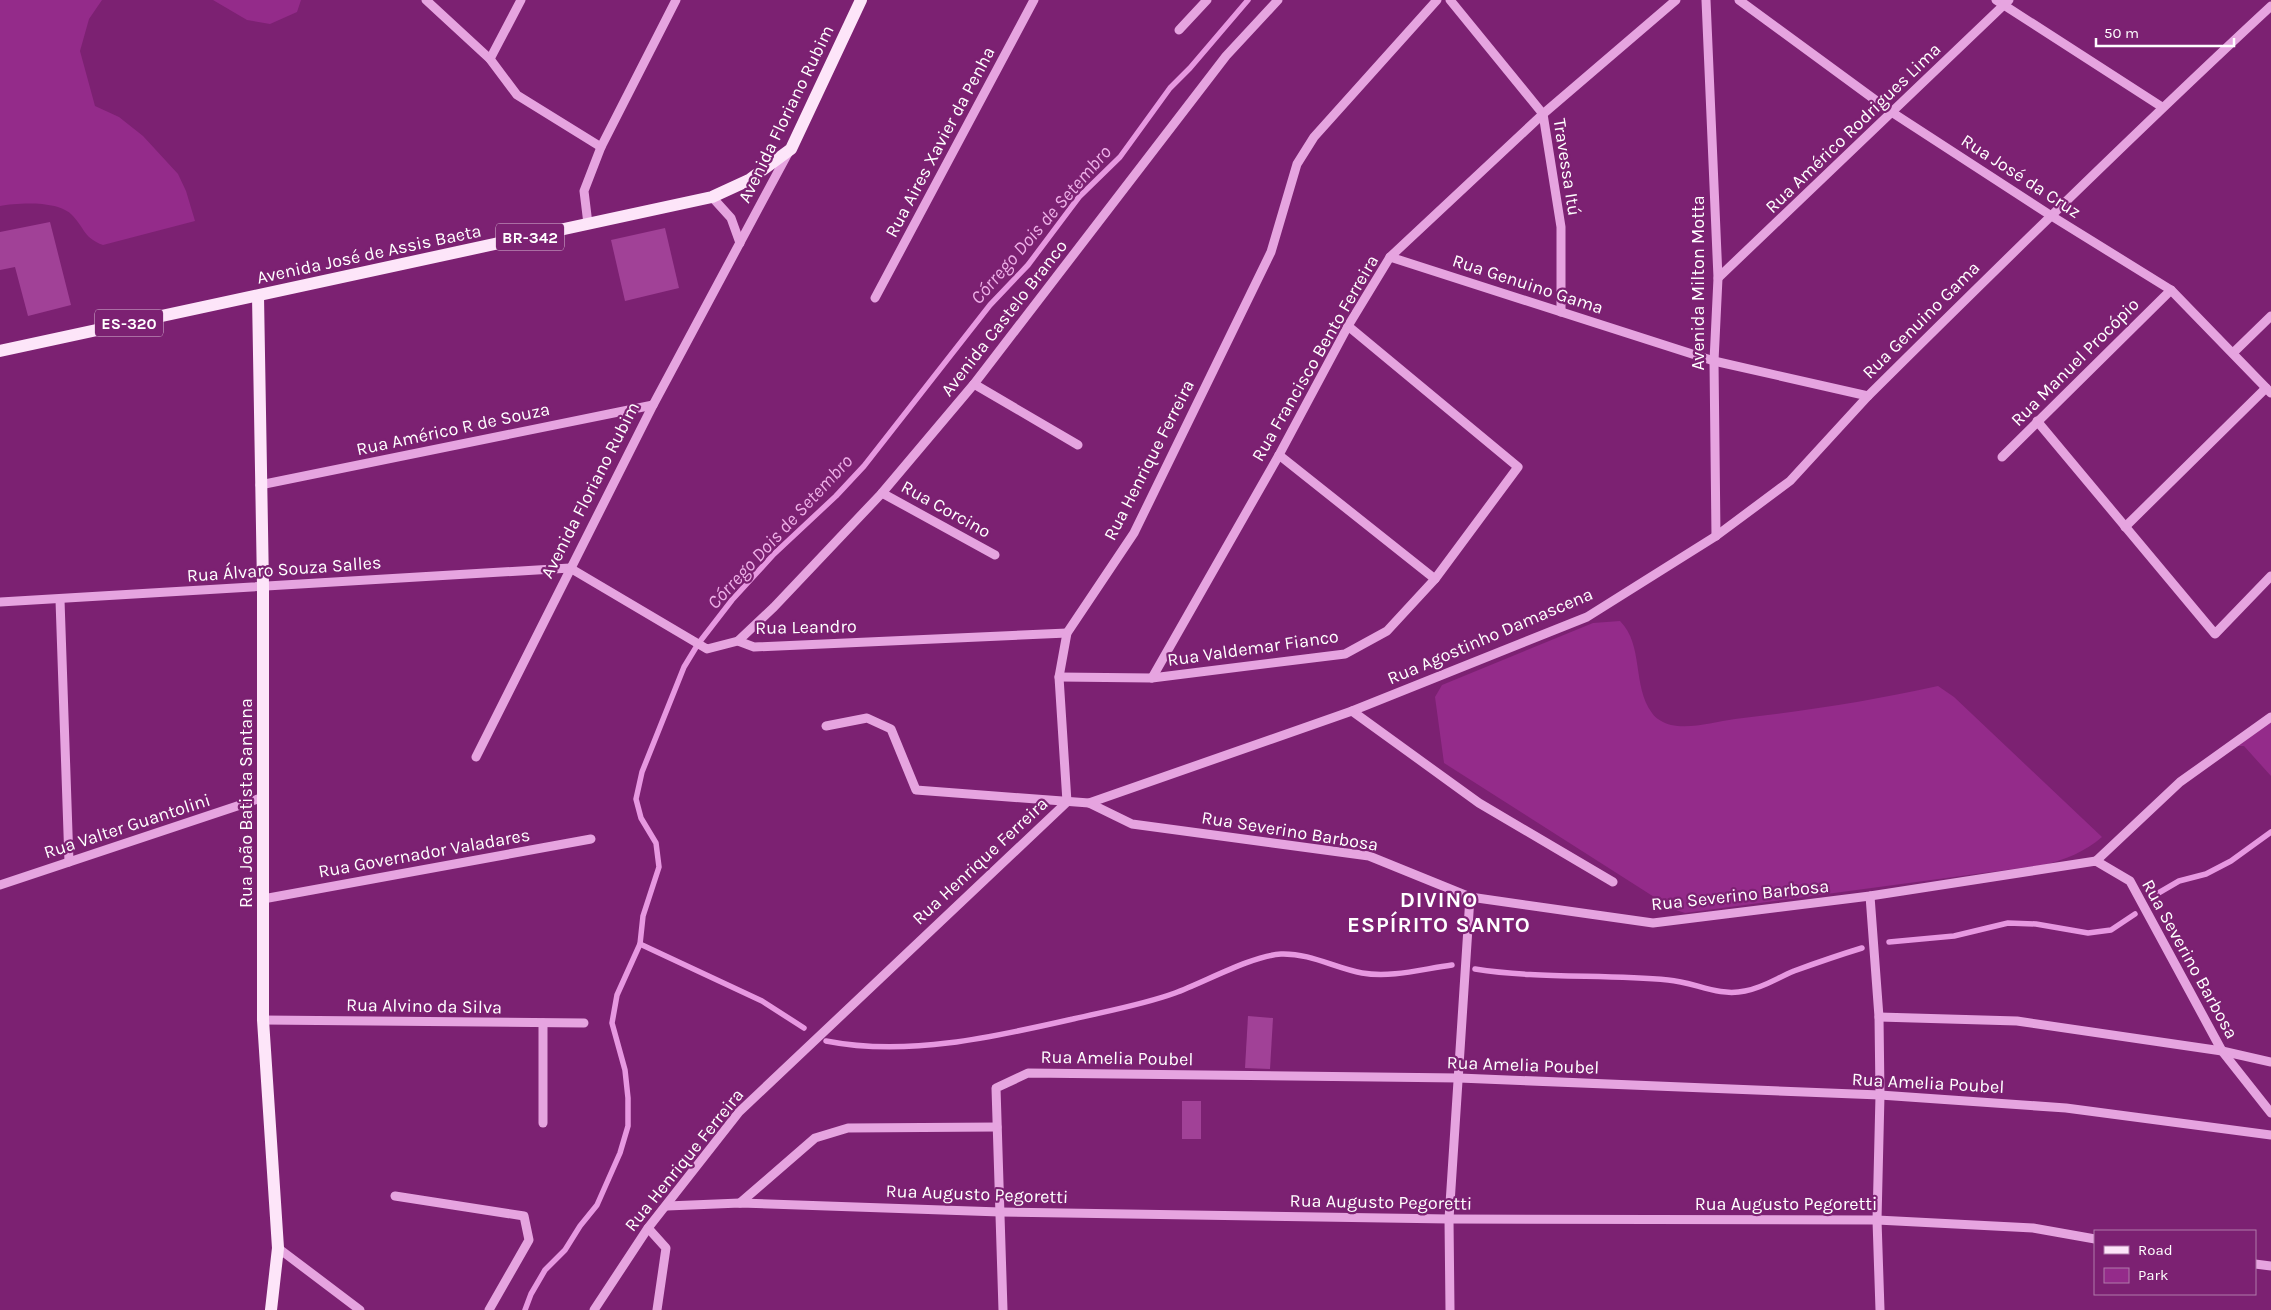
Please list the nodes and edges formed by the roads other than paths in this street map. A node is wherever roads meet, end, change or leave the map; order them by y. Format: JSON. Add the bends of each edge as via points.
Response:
{"nodes":[{"id":1,"x":426,"y":0,"type":"edge"},
{"id":2,"x":521,"y":0,"type":"edge"},
{"id":3,"x":676,"y":0,"type":"edge"},
{"id":4,"x":862,"y":0,"type":"edge"},
{"id":5,"x":1034,"y":0,"type":"edge"},
{"id":6,"x":1206,"y":0,"type":"edge"},
{"id":7,"x":1278,"y":0,"type":"edge"},
{"id":8,"x":1437,"y":0,"type":"edge"},
{"id":9,"x":1450,"y":0,"type":"edge"},
{"id":10,"x":1676,"y":0,"type":"edge"},
{"id":11,"x":1706,"y":0,"type":"edge"},
{"id":12,"x":1739,"y":0,"type":"edge"},
{"id":13,"x":1996,"y":0,"type":"edge"},
{"id":14,"x":2007,"y":3,"type":"edge"},
{"id":15,"x":2271,"y":6,"type":"edge"},
{"id":16,"x":1179,"y":30,"type":"dead end"},
{"id":17,"x":490,"y":59,"type":"junction"},
{"id":18,"x":2162,"y":107,"type":"junction"},
{"id":19,"x":1893,"y":113,"type":"junction"},
{"id":20,"x":1543,"y":114,"type":"junction"},
{"id":21,"x":601,"y":148,"type":"junction"},
{"id":22,"x":791,"y":149,"type":"junction"},
{"id":23,"x":712,"y":197,"type":"junction"},
{"id":24,"x":2050,"y":215,"type":"junction"},
{"id":25,"x":588,"y":224,"type":"junction"},
{"id":26,"x":740,"y":243,"type":"junction"},
{"id":27,"x":1390,"y":257,"type":"junction"},
{"id":28,"x":1718,"y":278,"type":"junction"},
{"id":29,"x":2171,"y":290,"type":"junction"},
{"id":30,"x":258,"y":296,"type":"junction"},
{"id":31,"x":875,"y":298,"type":"dead end"},
{"id":32,"x":1561,"y":312,"type":"junction"},
{"id":33,"x":2271,"y":316,"type":"edge"},
{"id":34,"x":1348,"y":326,"type":"junction"},
{"id":35,"x":0,"y":351,"type":"edge"},
{"id":36,"x":2233,"y":353,"type":"junction"},
{"id":37,"x":1714,"y":361,"type":"junction"},
{"id":38,"x":974,"y":384,"type":"junction"},
{"id":39,"x":2268,"y":390,"type":"edge"},
{"id":40,"x":1868,"y":396,"type":"junction"},
{"id":41,"x":653,"y":405,"type":"junction"},
{"id":42,"x":2037,"y":421,"type":"junction"},
{"id":43,"x":1078,"y":446,"type":"dead end"},
{"id":44,"x":1279,"y":455,"type":"junction"},
{"id":45,"x":2002,"y":457,"type":"dead end"},
{"id":46,"x":260,"y":485,"type":"junction"},
{"id":47,"x":882,"y":493,"type":"junction"},
{"id":48,"x":2126,"y":527,"type":"junction"},
{"id":49,"x":1716,"y":536,"type":"junction"},
{"id":50,"x":995,"y":555,"type":"dead end"},
{"id":51,"x":570,"y":568,"type":"junction"},
{"id":52,"x":2271,"y":576,"type":"edge"},
{"id":53,"x":1435,"y":579,"type":"junction"},
{"id":54,"x":263,"y":586,"type":"junction"},
{"id":55,"x":60,"y":600,"type":"junction"},
{"id":56,"x":0,"y":602,"type":"edge"},
{"id":57,"x":1067,"y":633,"type":"junction"},
{"id":58,"x":738,"y":641,"type":"junction"},
{"id":59,"x":1059,"y":677,"type":"junction"},
{"id":60,"x":1152,"y":678,"type":"junction"},
{"id":61,"x":1352,"y":711,"type":"junction"},
{"id":62,"x":2271,"y":717,"type":"edge"},
{"id":63,"x":826,"y":726,"type":"dead end"},
{"id":64,"x":476,"y":756,"type":"dead end"},
{"id":65,"x":264,"y":797,"type":"junction"},
{"id":66,"x":1066,"y":802,"type":"junction"},
{"id":67,"x":1089,"y":803,"type":"junction"},
{"id":68,"x":591,"y":839,"type":"dead end"},
{"id":69,"x":2096,"y":861,"type":"junction"},
{"id":70,"x":69,"y":862,"type":"junction"},
{"id":71,"x":1613,"y":882,"type":"dead end"},
{"id":72,"x":0,"y":885,"type":"edge"},
{"id":73,"x":1870,"y":896,"type":"junction"},
{"id":74,"x":1470,"y":897,"type":"junction"},
{"id":75,"x":263,"y":899,"type":"junction"},
{"id":76,"x":1879,"y":1017,"type":"junction"},
{"id":77,"x":263,"y":1020,"type":"junction"},
{"id":78,"x":543,"y":1023,"type":"junction"},
{"id":79,"x":584,"y":1023,"type":"dead end"},
{"id":80,"x":2222,"y":1051,"type":"junction"},
{"id":81,"x":2271,"y":1062,"type":"edge"},
{"id":82,"x":1459,"y":1078,"type":"junction"},
{"id":83,"x":1880,"y":1096,"type":"junction"},
{"id":84,"x":2271,"y":1113,"type":"edge"},
{"id":85,"x":543,"y":1122,"type":"dead end"},
{"id":86,"x":997,"y":1127,"type":"junction"},
{"id":87,"x":2271,"y":1135,"type":"edge"},
{"id":88,"x":395,"y":1196,"type":"dead end"},
{"id":89,"x":740,"y":1203,"type":"junction"},
{"id":90,"x":667,"y":1206,"type":"junction"},
{"id":91,"x":1000,"y":1212,"type":"junction"},
{"id":92,"x":1449,"y":1219,"type":"junction"},
{"id":93,"x":1877,"y":1220,"type":"junction"},
{"id":94,"x":648,"y":1228,"type":"junction"},
{"id":95,"x":2094,"y":1240,"type":"edge"},
{"id":96,"x":278,"y":1248,"type":"junction"},
{"id":97,"x":2256,"y":1264,"type":"edge"},
{"id":98,"x":2271,"y":1266,"type":"edge"},
{"id":99,"x":271,"y":1310,"type":"edge"},
{"id":100,"x":360,"y":1310,"type":"edge"},
{"id":101,"x":488,"y":1310,"type":"edge"},
{"id":102,"x":594,"y":1310,"type":"edge"},
{"id":103,"x":658,"y":1310,"type":"edge"},
{"id":104,"x":1003,"y":1310,"type":"edge"},
{"id":105,"x":1450,"y":1310,"type":"edge"},
{"id":106,"x":1880,"y":1310,"type":"edge"}],
"edges":[{"from":1,"to":17,"type":"street"},
{"from":2,"to":17,"type":"street"},
{"from":3,"to":21,"type":"street"},
{"from":4,"to":22,"type":"main road","name":"Avenida Floriano Rubim","number":"BR-342"},
{"from":5,"to":31,"type":"street","name":"Rua Aires Xavier da Penha"},
{"from":6,"to":16,"type":"street"},
{"from":7,"to":38,"type":"street","name":"Avenida Castelo Branco","via":[[1226,56]]},
{"from":8,"to":57,"type":"street","name":"Rua Henrique Ferreira","via":[[1314,138],[1297,164],[1271,252],[1134,533]]},
{"from":9,"to":20,"type":"street","name":"Travessa Itú"},
{"from":10,"to":20,"type":"street","name":"Rua Francisco Bento Ferreira"},
{"from":11,"to":28,"type":"street","name":"Avenida Milton Motta"},
{"from":12,"to":19,"type":"street","name":"Rua José da Cruz"},
{"from":13,"to":14,"type":"street"},
{"from":14,"to":18,"type":"street"},
{"from":14,"to":19,"type":"street","name":"Rua Américo Rodrigues Lima"},
{"from":15,"to":18,"type":"street","name":"Rua Genuino Gama"},
{"from":17,"to":21,"type":"street","via":[[517,95]]},
{"from":18,"to":24,"type":"street","name":"Rua Genuino Gama"},
{"from":19,"to":24,"type":"street","name":"Rua José da Cruz"},
{"from":19,"to":28,"type":"street","name":"Rua Américo Rodrigues Lima"},
{"from":20,"to":27,"type":"street","name":"Rua Francisco Bento Ferreira"},
{"from":20,"to":32,"type":"street","name":"Travessa Itú","via":[[1561,227]]},
{"from":21,"to":25,"type":"street","via":[[584,190]]},
{"from":22,"to":23,"type":"main road","name":"Avenida José de Assis Baeta","number":"BR-342","via":[[749,180]]},
{"from":22,"to":26,"type":"street","name":"Avenida Floriano Rubim"},
{"from":23,"to":25,"type":"main road","name":"Avenida José de Assis Baeta","number":"BR-342"},
{"from":23,"to":26,"type":"street","name":"Avenida Floriano Rubim","via":[[731,218]]},
{"from":24,"to":29,"type":"street","name":"Rua José da Cruz"},
{"from":24,"to":40,"type":"street","name":"Rua Genuino Gama"},
{"from":25,"to":30,"type":"main road","name":"Avenida José de Assis Baeta","number":"BR-342"},
{"from":26,"to":41,"type":"street","name":"Avenida Floriano Rubim"},
{"from":27,"to":32,"type":"street","name":"Rua Genuino Gama"},
{"from":27,"to":34,"type":"street","name":"Rua Francisco Bento Ferreira"},
{"from":28,"to":37,"type":"street","name":"Avenida Milton Motta"},
{"from":29,"to":36,"type":"street","name":"Rua José da Cruz"},
{"from":29,"to":42,"type":"street","name":"Rua Manuel Procópio"},
{"from":30,"to":35,"type":"main road","name":"Avenida José de Assis Baeta","number":"ES-320"},
{"from":30,"to":46,"type":"main road","name":"Rua João Batista Santana"},
{"from":32,"to":37,"type":"street","name":"Rua Genuino Gama"},
{"from":33,"to":36,"type":"street"},
{"from":34,"to":44,"type":"street","name":"Rua Francisco Bento Ferreira"},
{"from":34,"to":53,"type":"street","name":"Rua Valdemar Fianco","via":[[1518,467]]},
{"from":36,"to":39,"type":"street","name":"Rua José da Cruz"},
{"from":37,"to":40,"type":"street","name":"Rua Genuino Gama"},
{"from":37,"to":49,"type":"street","name":"Avenida Milton Motta"},
{"from":38,"to":43,"type":"street"},
{"from":38,"to":47,"type":"street","name":"Avenida Castelo Branco"},
{"from":39,"to":48,"type":"street"},
{"from":40,"to":49,"type":"street","name":"Rua Agostinho Damascena","via":[[1790,481]]},
{"from":41,"to":46,"type":"street","name":"Rua Américo R de Souza"},
{"from":41,"to":51,"type":"street","name":"Avenida Floriano Rubim"},
{"from":42,"to":45,"type":"street","name":"Rua Manuel Procópio"},
{"from":42,"to":48,"type":"street"},
{"from":44,"to":53,"type":"street"},
{"from":44,"to":60,"type":"street","name":"Rua Francisco Bento Ferreira"},
{"from":46,"to":54,"type":"main road","name":"Rua João Batista Santana"},
{"from":47,"to":50,"type":"street","name":"Rua Corcino"},
{"from":47,"to":58,"type":"street","name":"Avenida Castelo Branco"},
{"from":48,"to":52,"type":"street","via":[[2215,634]]},
{"from":49,"to":61,"type":"street","name":"Rua Agostinho Damascena","via":[[1587,617]]},
{"from":51,"to":54,"type":"street","name":"Rua Álvaro Souza Salles"},
{"from":51,"to":58,"type":"street","name":"Rua Leandro","via":[[707,649]]},
{"from":51,"to":64,"type":"street","name":"Avenida Floriano Rubim"},
{"from":53,"to":60,"type":"street","name":"Rua Valdemar Fianco","via":[[1387,631],[1345,654]]},
{"from":54,"to":55,"type":"street","name":"Rua Álvaro Souza Salles"},
{"from":54,"to":65,"type":"main road","name":"Rua João Batista Santana"},
{"from":55,"to":56,"type":"street","name":"Rua Álvaro Souza Salles"},
{"from":55,"to":70,"type":"street"},
{"from":57,"to":58,"type":"street","name":"Rua Leandro","via":[[754,647]]},
{"from":57,"to":59,"type":"street","name":"Rua Henrique Ferreira"},
{"from":59,"to":60,"type":"street","name":"Rua Valdemar Fianco"},
{"from":59,"to":66,"type":"street","name":"Rua Henrique Ferreira"},
{"from":61,"to":67,"type":"street","name":"Rua Agostinho Damascena"},
{"from":61,"to":71,"type":"street","via":[[1479,803]]},
{"from":62,"to":69,"type":"street","via":[[2180,782]]},
{"from":63,"to":66,"type":"street","name":"Rua Agostinho Damascena","via":[[866,718],[891,730],[916,790]]},
{"from":65,"to":70,"type":"street","name":"Rua Valter Guantolini"},
{"from":65,"to":75,"type":"main road","name":"Rua João Batista Santana"},
{"from":66,"to":67,"type":"street","name":"Rua Agostinho Damascena"},
{"from":66,"to":90,"type":"street","name":"Rua Henrique Ferreira","via":[[739,1112]]},
{"from":67,"to":74,"type":"street","name":"Rua Severino Barbosa","via":[[1132,824],[1369,856]]},
{"from":68,"to":75,"type":"street","name":"Rua Governador Valadares"},
{"from":69,"to":73,"type":"street","name":"Rua Severino Barbosa"},
{"from":69,"to":80,"type":"street","name":"Rua Severino Barbosa","via":[[2130,881]]},
{"from":70,"to":72,"type":"street","name":"Rua Valter Guantolini"},
{"from":73,"to":74,"type":"street","name":"Rua Severino Barbosa","via":[[1653,923]]},
{"from":73,"to":76,"type":"street"},
{"from":74,"to":82,"type":"street"},
{"from":75,"to":77,"type":"main road","name":"Rua João Batista Santana"},
{"from":76,"to":80,"type":"street","via":[[2017,1022]]},
{"from":76,"to":83,"type":"street"},
{"from":77,"to":78,"type":"street","name":"Rua Alvino da Silva"},
{"from":77,"to":96,"type":"main road","name":"Rua João Batista Santana"},
{"from":78,"to":79,"type":"street","name":"Rua Alvino da Silva"},
{"from":78,"to":85,"type":"street"},
{"from":80,"to":81,"type":"street"},
{"from":80,"to":84,"type":"street","name":"Rua Severino Barbosa"},
{"from":82,"to":83,"type":"street","name":"Rua Amelia Poubel"},
{"from":82,"to":86,"type":"street","name":"Rua Amelia Poubel","via":[[1028,1073],[996,1088]]},
{"from":82,"to":92,"type":"street"},
{"from":83,"to":87,"type":"street","name":"Rua Amelia Poubel","via":[[2066,1108]]},
{"from":83,"to":93,"type":"street"},
{"from":86,"to":89,"type":"street","via":[[848,1128],[815,1138]]},
{"from":86,"to":91,"type":"street","name":"Rua Amelia Poubel"},
{"from":88,"to":101,"type":"street","via":[[524,1216],[529,1240]]},
{"from":89,"to":90,"type":"street","name":"Rua Augusto Pegoretti"},
{"from":89,"to":91,"type":"street","name":"Rua Augusto Pegoretti"},
{"from":90,"to":94,"type":"street","name":"Rua Henrique Ferreira"},
{"from":91,"to":92,"type":"street","name":"Rua Augusto Pegoretti"},
{"from":91,"to":104,"type":"street","name":"Rua Amelia Poubel"},
{"from":92,"to":93,"type":"street","name":"Rua Augusto Pegoretti"},
{"from":92,"to":105,"type":"street"},
{"from":93,"to":95,"type":"street","name":"Rua Augusto Pegoretti","via":[[2033,1228]]},
{"from":93,"to":106,"type":"street"},
{"from":94,"to":102,"type":"street","name":"Rua Henrique Ferreira"},
{"from":94,"to":103,"type":"street","via":[[666,1248]]},
{"from":96,"to":99,"type":"main road","name":"Rua João Batista Santana"},
{"from":96,"to":100,"type":"street"},
{"from":97,"to":98,"type":"street"}]}
